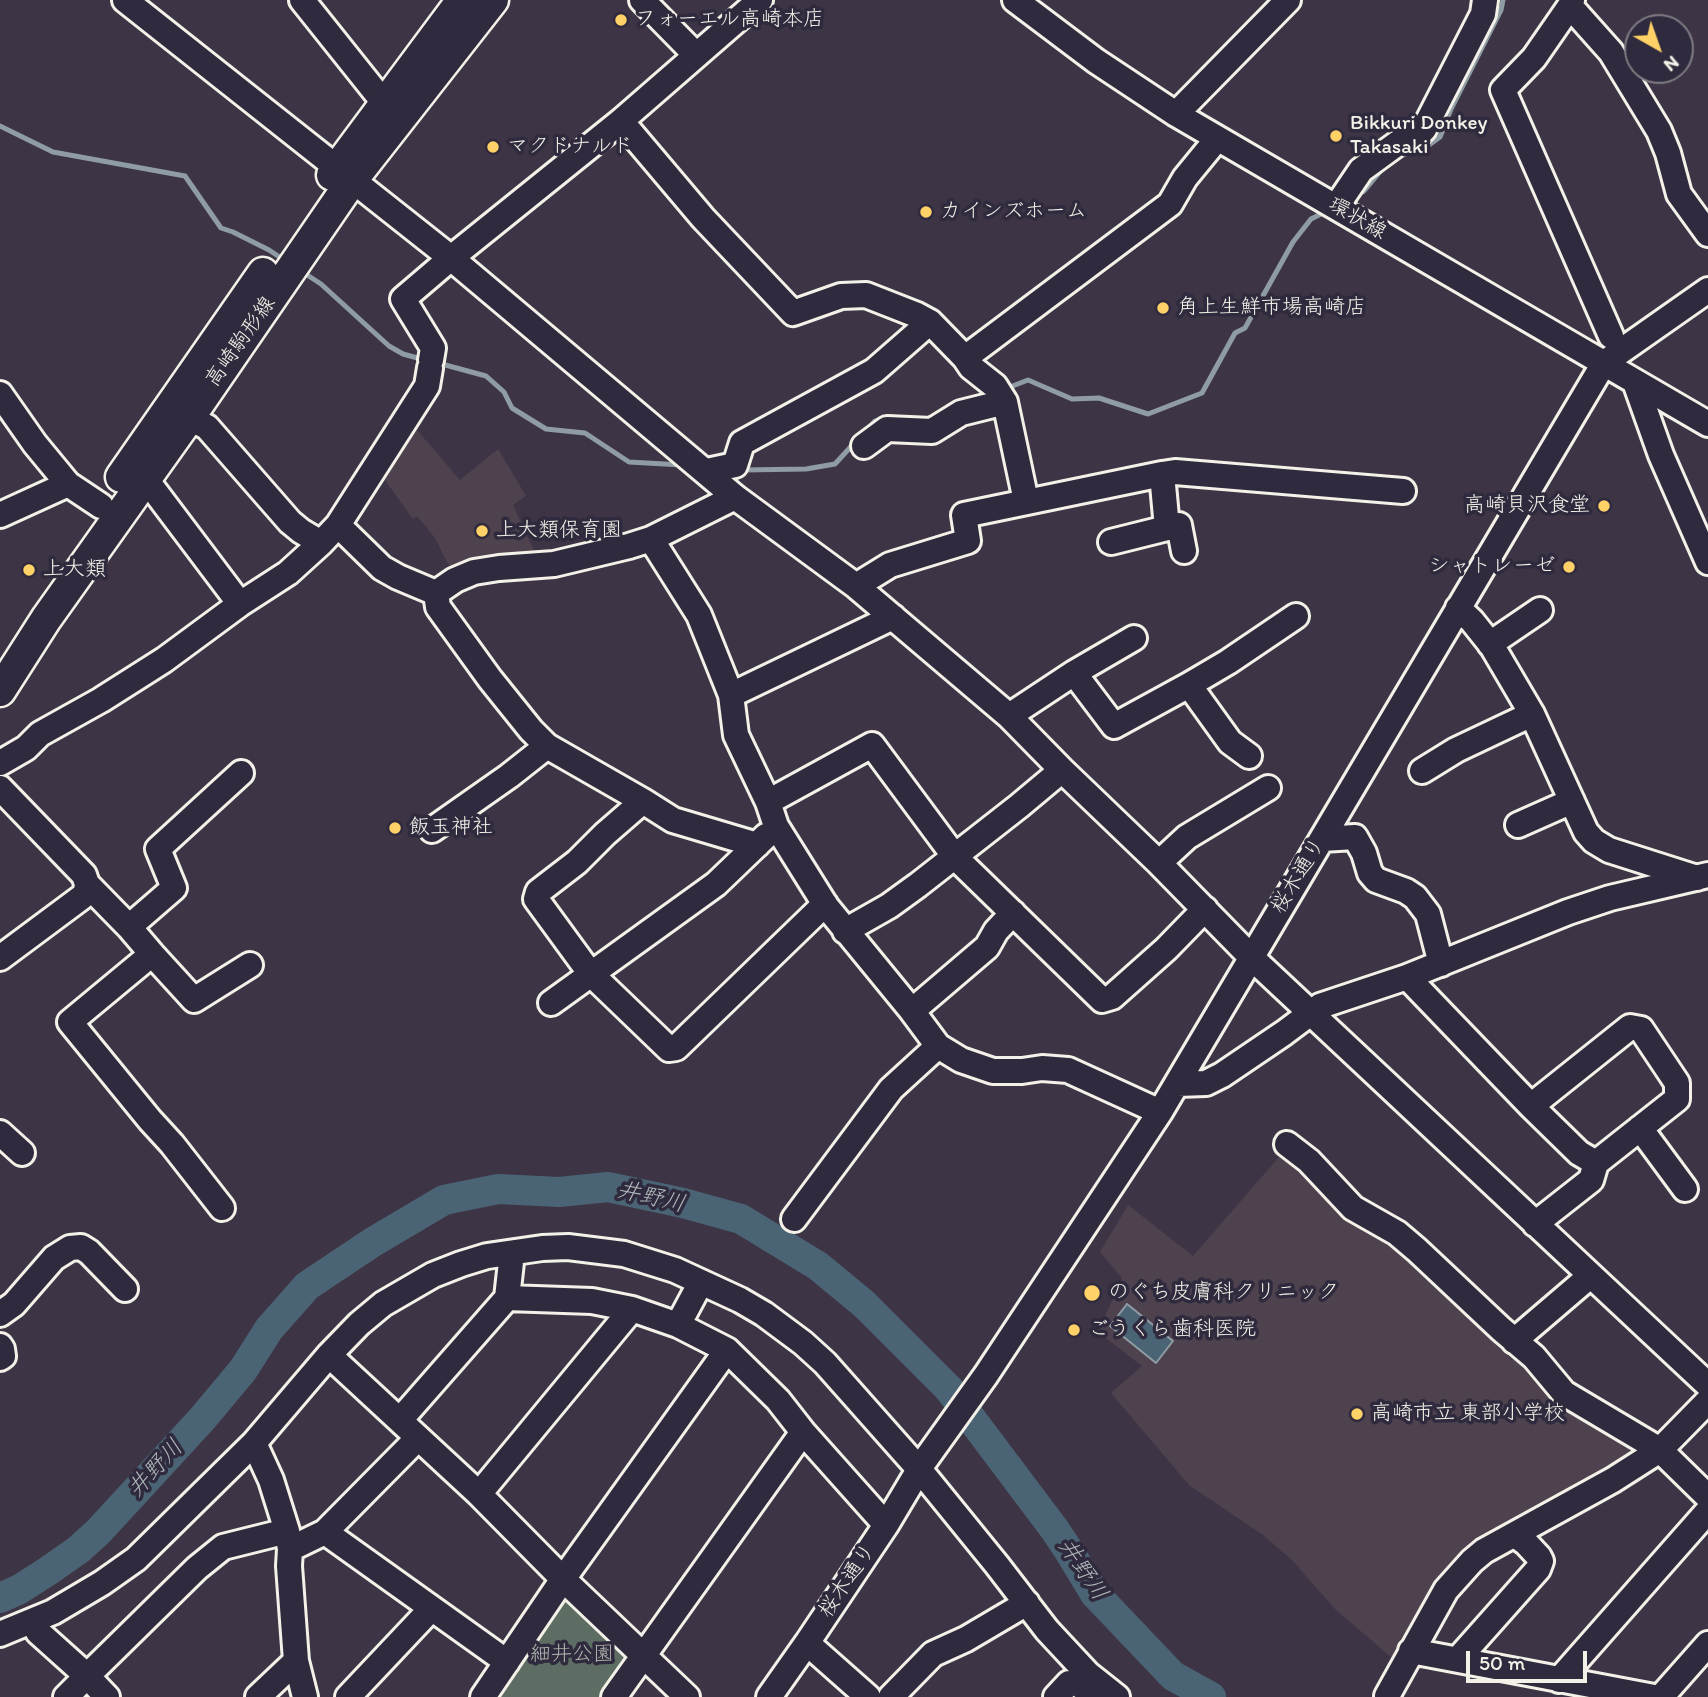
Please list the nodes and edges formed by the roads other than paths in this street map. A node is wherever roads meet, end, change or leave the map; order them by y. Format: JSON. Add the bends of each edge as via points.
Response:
{"nodes":[{"id":1,"x":125,"y":0,"type":"edge"},
{"id":2,"x":302,"y":0,"type":"edge"},
{"id":3,"x":462,"y":0,"type":"edge"},
{"id":4,"x":493,"y":0,"type":"edge"},
{"id":5,"x":642,"y":0,"type":"edge"},
{"id":6,"x":760,"y":0,"type":"edge"},
{"id":7,"x":1288,"y":0,"type":"edge"},
{"id":8,"x":1485,"y":0,"type":"edge"},
{"id":9,"x":1019,"y":1,"type":"edge"},
{"id":10,"x":1571,"y":3,"type":"edge"},
{"id":11,"x":696,"y":55,"type":"junction"},
{"id":12,"x":384,"y":104,"type":"junction"},
{"id":13,"x":1176,"y":114,"type":"junction"},
{"id":14,"x":621,"y":121,"type":"junction"},
{"id":15,"x":1217,"y":139,"type":"junction"},
{"id":16,"x":345,"y":173,"type":"junction"},
{"id":17,"x":1336,"y":207,"type":"junction"},
{"id":18,"x":1708,"y":234,"type":"edge"},
{"id":19,"x":451,"y":258,"type":"junction"},
{"id":20,"x":1708,"y":290,"type":"edge"},
{"id":21,"x":930,"y":322,"type":"junction"},
{"id":22,"x":1611,"y":336,"type":"dead end"},
{"id":23,"x":965,"y":358,"type":"junction"},
{"id":24,"x":1604,"y":363,"type":"junction"},
{"id":25,"x":1635,"y":382,"type":"junction"},
{"id":26,"x":1005,"y":402,"type":"junction"},
{"id":27,"x":4,"y":408,"type":"edge"},
{"id":28,"x":189,"y":418,"type":"junction"},
{"id":29,"x":1708,"y":424,"type":"edge"},
{"id":30,"x":864,"y":446,"type":"dead end"},
{"id":31,"x":707,"y":471,"type":"junction"},
{"id":32,"x":1162,"y":474,"type":"junction"},
{"id":33,"x":145,"y":478,"type":"junction"},
{"id":34,"x":68,"y":484,"type":"junction"},
{"id":35,"x":1403,"y":491,"type":"dead end"},
{"id":36,"x":735,"y":496,"type":"junction"},
{"id":37,"x":1026,"y":501,"type":"junction"},
{"id":38,"x":101,"y":506,"type":"junction"},
{"id":39,"x":0,"y":515,"type":"edge"},
{"id":40,"x":1167,"y":528,"type":"junction"},
{"id":41,"x":330,"y":534,"type":"junction"},
{"id":42,"x":651,"y":539,"type":"junction"},
{"id":43,"x":1111,"y":542,"type":"dead end"},
{"id":44,"x":1705,"y":547,"type":"edge"},
{"id":45,"x":1184,"y":551,"type":"dead end"},
{"id":46,"x":856,"y":586,"type":"junction"},
{"id":47,"x":436,"y":593,"type":"junction"},
{"id":48,"x":240,"y":604,"type":"junction"},
{"id":49,"x":1458,"y":608,"type":"junction"},
{"id":50,"x":1540,"y":610,"type":"dead end"},
{"id":51,"x":1296,"y":616,"type":"dead end"},
{"id":52,"x":893,"y":617,"type":"junction"},
{"id":53,"x":1134,"y":638,"type":"dead end"},
{"id":54,"x":1490,"y":644,"type":"junction"},
{"id":55,"x":0,"y":653,"type":"edge"},
{"id":56,"x":1073,"y":673,"type":"junction"},
{"id":57,"x":1189,"y":685,"type":"junction"},
{"id":58,"x":0,"y":691,"type":"edge"},
{"id":59,"x":731,"y":695,"type":"junction"},
{"id":60,"x":1532,"y":714,"type":"junction"},
{"id":61,"x":1009,"y":716,"type":"junction"},
{"id":62,"x":547,"y":746,"type":"junction"},
{"id":63,"x":1249,"y":756,"type":"dead end"},
{"id":64,"x":0,"y":763,"type":"edge"},
{"id":65,"x":1062,"y":770,"type":"junction"},
{"id":66,"x":1422,"y":771,"type":"dead end"},
{"id":67,"x":241,"y":773,"type":"dead end"},
{"id":68,"x":0,"y":788,"type":"edge"},
{"id":69,"x":1268,"y":789,"type":"dead end"},
{"id":70,"x":643,"y":801,"type":"junction"},
{"id":71,"x":768,"y":802,"type":"junction"},
{"id":72,"x":1572,"y":802,"type":"junction"},
{"id":73,"x":1518,"y":825,"type":"dead end"},
{"id":74,"x":776,"y":826,"type":"junction"},
{"id":75,"x":432,"y":830,"type":"dead end"},
{"id":76,"x":1322,"y":839,"type":"junction"},
{"id":77,"x":757,"y":845,"type":"junction"},
{"id":78,"x":955,"y":857,"type":"junction"},
{"id":79,"x":1160,"y":863,"type":"junction"},
{"id":80,"x":1703,"y":877,"type":"edge"},
{"id":81,"x":87,"y":884,"type":"junction"},
{"id":82,"x":825,"y":904,"type":"junction"},
{"id":83,"x":1205,"y":909,"type":"junction"},
{"id":84,"x":1013,"y":913,"type":"junction"},
{"id":85,"x":129,"y":927,"type":"junction"},
{"id":86,"x":845,"y":931,"type":"junction"},
{"id":87,"x":152,"y":954,"type":"junction"},
{"id":88,"x":1251,"y":957,"type":"junction"},
{"id":89,"x":0,"y":958,"type":"edge"},
{"id":90,"x":1441,"y":964,"type":"junction"},
{"id":91,"x":250,"y":965,"type":"dead end"},
{"id":92,"x":590,"y":974,"type":"junction"},
{"id":93,"x":1408,"y":977,"type":"junction"},
{"id":94,"x":551,"y":1003,"type":"dead end"},
{"id":95,"x":912,"y":1011,"type":"junction"},
{"id":96,"x":1310,"y":1013,"type":"junction"},
{"id":97,"x":938,"y":1046,"type":"junction"},
{"id":98,"x":1177,"y":1084,"type":"junction"},
{"id":99,"x":1531,"y":1106,"type":"junction"},
{"id":100,"x":1160,"y":1112,"type":"junction"},
{"id":101,"x":1640,"y":1128,"type":"junction"},
{"id":102,"x":0,"y":1133,"type":"edge"},
{"id":103,"x":1287,"y":1144,"type":"dead end"},
{"id":104,"x":22,"y":1153,"type":"dead end"},
{"id":105,"x":1596,"y":1163,"type":"junction"},
{"id":106,"x":1685,"y":1189,"type":"dead end"},
{"id":107,"x":222,"y":1208,"type":"dead end"},
{"id":108,"x":794,"y":1219,"type":"dead end"},
{"id":109,"x":1535,"y":1224,"type":"junction"},
{"id":110,"x":512,"y":1252,"type":"junction"},
{"id":111,"x":1590,"y":1276,"type":"junction"},
{"id":112,"x":701,"y":1282,"type":"junction"},
{"id":113,"x":125,"y":1289,"type":"dead end"},
{"id":114,"x":507,"y":1298,"type":"junction"},
{"id":115,"x":632,"y":1309,"type":"junction"},
{"id":116,"x":0,"y":1314,"type":"edge"},
{"id":117,"x":678,"y":1325,"type":"junction"},
{"id":118,"x":1514,"y":1340,"type":"junction"},
{"id":119,"x":0,"y":1346,"type":"edge"},
{"id":120,"x":727,"y":1350,"type":"junction"},
{"id":121,"x":329,"y":1355,"type":"junction"},
{"id":122,"x":0,"y":1358,"type":"edge"},
{"id":123,"x":1703,"y":1370,"type":"edge"},
{"id":124,"x":1708,"y":1401,"type":"edge"},
{"id":125,"x":400,"y":1420,"type":"junction"},
{"id":126,"x":803,"y":1432,"type":"junction"},
{"id":127,"x":418,"y":1438,"type":"junction"},
{"id":128,"x":254,"y":1443,"type":"junction"},
{"id":129,"x":1660,"y":1450,"type":"junction"},
{"id":130,"x":921,"y":1466,"type":"junction"},
{"id":131,"x":479,"y":1494,"type":"junction"},
{"id":132,"x":1708,"y":1497,"type":"edge"},
{"id":133,"x":1708,"y":1511,"type":"edge"},
{"id":134,"x":886,"y":1525,"type":"junction"},
{"id":135,"x":325,"y":1532,"type":"junction"},
{"id":136,"x":1515,"y":1535,"type":"junction"},
{"id":137,"x":289,"y":1540,"type":"junction"},
{"id":138,"x":563,"y":1579,"type":"junction"},
{"id":139,"x":1027,"y":1603,"type":"junction"},
{"id":140,"x":431,"y":1609,"type":"junction"},
{"id":141,"x":32,"y":1621,"type":"junction"},
{"id":142,"x":0,"y":1634,"type":"edge"},
{"id":143,"x":807,"y":1643,"type":"junction"},
{"id":144,"x":1708,"y":1644,"type":"edge"},
{"id":145,"x":1411,"y":1651,"type":"junction"},
{"id":146,"x":644,"y":1656,"type":"junction"},
{"id":147,"x":1458,"y":1659,"type":"junction"},
{"id":148,"x":296,"y":1661,"type":"junction"},
{"id":149,"x":507,"y":1662,"type":"junction"},
{"id":150,"x":87,"y":1676,"type":"junction"},
{"id":151,"x":1559,"y":1680,"type":"junction"},
{"id":152,"x":1387,"y":1696,"type":"edge"},
{"id":153,"x":66,"y":1697,"type":"edge"},
{"id":154,"x":107,"y":1697,"type":"edge"},
{"id":155,"x":258,"y":1697,"type":"edge"},
{"id":156,"x":305,"y":1697,"type":"edge"},
{"id":157,"x":348,"y":1697,"type":"edge"},
{"id":158,"x":483,"y":1697,"type":"edge"},
{"id":159,"x":614,"y":1697,"type":"edge"},
{"id":160,"x":687,"y":1697,"type":"edge"},
{"id":161,"x":769,"y":1697,"type":"edge"},
{"id":162,"x":868,"y":1697,"type":"edge"},
{"id":163,"x":891,"y":1697,"type":"edge"},
{"id":164,"x":1056,"y":1697,"type":"edge"},
{"id":165,"x":1095,"y":1697,"type":"edge"},
{"id":166,"x":1118,"y":1697,"type":"edge"},
{"id":167,"x":1654,"y":1697,"type":"edge"},
{"id":168,"x":1661,"y":1697,"type":"edge"}],
"edges":[{"from":1,"to":16,"type":"street"},
{"from":2,"to":12,"type":"street"},
{"from":3,"to":12,"type":"main road","name":"高崎駒形線"},
{"from":4,"to":16,"type":"main road","name":"高崎駒形線"},
{"from":5,"to":11,"type":"street"},
{"from":6,"to":11,"type":"street"},
{"from":7,"to":13,"type":"street"},
{"from":8,"to":17,"type":"street","via":[[1483,14],[1423,128],[1415,138],[1398,143],[1362,170]]},
{"from":9,"to":13,"type":"street","name":"環状線","via":[[1096,61]]},
{"from":10,"to":18,"type":"street","via":[[1611,52],[1652,119],[1664,141],[1679,194]]},
{"from":10,"to":22,"type":"street","via":[[1534,58],[1503,90]]},
{"from":11,"to":14,"type":"street"},
{"from":12,"to":16,"type":"main road","name":"高崎駒形線"},
{"from":13,"to":15,"type":"street","name":"環状線"},
{"from":14,"to":19,"type":"street"},
{"from":14,"to":21,"type":"street","via":[[703,218],[793,313],[841,296],[866,295]]},
{"from":15,"to":17,"type":"street","name":"環状線"},
{"from":15,"to":23,"type":"street","via":[[1170,204]]},
{"from":16,"to":19,"type":"street"},
{"from":16,"to":28,"type":"main road","name":"高崎駒形線"},
{"from":16,"to":38,"type":"main road","name":"高崎駒形線"},
{"from":17,"to":24,"type":"street","name":"環状線"},
{"from":19,"to":31,"type":"street"},
{"from":19,"to":41,"type":"street","via":[[403,299],[433,348],[427,386]]},
{"from":20,"to":24,"type":"street"},
{"from":21,"to":23,"type":"street"},
{"from":21,"to":31,"type":"street","via":[[874,371],[742,443],[735,465]]},
{"from":23,"to":26,"type":"street"},
{"from":24,"to":25,"type":"street","name":"環状線"},
{"from":24,"to":49,"type":"street","name":"桜木通り"},
{"from":25,"to":29,"type":"street","name":"環状線"},
{"from":25,"to":44,"type":"street","via":[[1661,455]]},
{"from":26,"to":30,"type":"street","via":[[961,413],[932,431],[887,429]]},
{"from":26,"to":37,"type":"street"},
{"from":27,"to":34,"type":"street"},
{"from":28,"to":33,"type":"main road","name":"高崎駒形線"},
{"from":28,"to":41,"type":"street","via":[[207,427],[290,523]]},
{"from":31,"to":36,"type":"street"},
{"from":32,"to":35,"type":"street"},
{"from":32,"to":37,"type":"street"},
{"from":32,"to":40,"type":"street"},
{"from":33,"to":48,"type":"street"},
{"from":33,"to":58,"type":"main road","name":"高崎駒形線"},
{"from":34,"to":38,"type":"street"},
{"from":34,"to":39,"type":"street"},
{"from":36,"to":42,"type":"street"},
{"from":36,"to":46,"type":"street"},
{"from":37,"to":46,"type":"street","via":[[964,515],[968,541],[890,565]]},
{"from":38,"to":55,"type":"main road","name":"高崎駒形線"},
{"from":40,"to":43,"type":"street"},
{"from":40,"to":45,"type":"street","via":[[1179,525]]},
{"from":41,"to":47,"type":"street","via":[[398,577]]},
{"from":41,"to":48,"type":"street","via":[[288,573]]},
{"from":42,"to":47,"type":"street","via":[[554,564],[474,572]]},
{"from":42,"to":59,"type":"street","via":[[699,615]]},
{"from":46,"to":52,"type":"street"},
{"from":47,"to":62,"type":"street","via":[[438,607],[490,679]]},
{"from":48,"to":64,"type":"street","via":[[164,660]]},
{"from":49,"to":54,"type":"street"},
{"from":49,"to":76,"type":"street","name":"桜木通り"},
{"from":50,"to":54,"type":"street"},
{"from":51,"to":57,"type":"street"},
{"from":52,"to":59,"type":"street"},
{"from":52,"to":61,"type":"street"},
{"from":53,"to":56,"type":"street"},
{"from":54,"to":60,"type":"street"},
{"from":56,"to":57,"type":"street","via":[[1115,726]]},
{"from":56,"to":61,"type":"street"},
{"from":57,"to":63,"type":"street","via":[[1230,742]]},
{"from":59,"to":71,"type":"street","via":[[737,735]]},
{"from":60,"to":66,"type":"street"},
{"from":60,"to":72,"type":"street"},
{"from":61,"to":65,"type":"street"},
{"from":62,"to":70,"type":"street"},
{"from":62,"to":75,"type":"street"},
{"from":65,"to":78,"type":"street"},
{"from":65,"to":79,"type":"street"},
{"from":67,"to":85,"type":"street","via":[[158,849],[174,888]]},
{"from":68,"to":81,"type":"street","via":[[84,875]]},
{"from":69,"to":79,"type":"street","via":[[1187,837]]},
{"from":70,"to":77,"type":"street","via":[[673,820]]},
{"from":70,"to":92,"type":"street","via":[[538,892],[536,899]]},
{"from":71,"to":74,"type":"street"},
{"from":71,"to":78,"type":"street","via":[[872,745]]},
{"from":72,"to":73,"type":"street"},
{"from":72,"to":80,"type":"street","via":[[1586,832],[1609,850]]},
{"from":74,"to":77,"type":"street"},
{"from":74,"to":82,"type":"street"},
{"from":76,"to":88,"type":"street","name":"桜木通り"},
{"from":76,"to":90,"type":"street","via":[[1355,837],[1376,880],[1415,897],[1428,914]]},
{"from":77,"to":92,"type":"street","via":[[716,884]]},
{"from":78,"to":84,"type":"street"},
{"from":78,"to":86,"type":"street","via":[[889,906]]},
{"from":79,"to":83,"type":"street"},
{"from":80,"to":90,"type":"street","via":[[1610,898]]},
{"from":81,"to":85,"type":"street"},
{"from":81,"to":89,"type":"street","via":[[82,897]]},
{"from":82,"to":86,"type":"street"},
{"from":82,"to":92,"type":"street","via":[[676,1048],[669,1049]]},
{"from":83,"to":84,"type":"street","via":[[1112,997],[1102,1000]]},
{"from":83,"to":88,"type":"street"},
{"from":84,"to":95,"type":"street","via":[[987,947]]},
{"from":85,"to":87,"type":"street"},
{"from":86,"to":95,"type":"street"},
{"from":87,"to":91,"type":"street","via":[[194,1000]]},
{"from":87,"to":107,"type":"street","via":[[70,1022]]},
{"from":88,"to":96,"type":"street"},
{"from":88,"to":98,"type":"street","name":"桜木通り"},
{"from":90,"to":93,"type":"street"},
{"from":92,"to":94,"type":"street"},
{"from":93,"to":96,"type":"street"},
{"from":93,"to":99,"type":"street"},
{"from":95,"to":97,"type":"street"},
{"from":96,"to":98,"type":"street","via":[[1222,1075],[1206,1083]]},
{"from":96,"to":109,"type":"street"},
{"from":97,"to":100,"type":"street","via":[[993,1071],[1068,1070]]},
{"from":97,"to":108,"type":"street","via":[[891,1089]]},
{"from":98,"to":100,"type":"street","name":"桜木通り"},
{"from":99,"to":101,"type":"street","via":[[1630,1027],[1641,1029],[1677,1083],[1677,1099]]},
{"from":99,"to":105,"type":"street","via":[[1579,1153]]},
{"from":100,"to":130,"type":"street","name":"桜木通り"},
{"from":101,"to":105,"type":"street"},
{"from":101,"to":106,"type":"street"},
{"from":102,"to":104,"type":"street"},
{"from":103,"to":118,"type":"street","via":[[1353,1208],[1397,1233]]},
{"from":105,"to":109,"type":"street","via":[[1591,1180]]},
{"from":109,"to":111,"type":"street"},
{"from":110,"to":112,"type":"street","via":[[568,1247],[624,1254]]},
{"from":110,"to":114,"type":"street"},
{"from":110,"to":121,"type":"street","via":[[461,1264],[404,1290],[359,1324]]},
{"from":111,"to":118,"type":"street"},
{"from":111,"to":123,"type":"street"},
{"from":112,"to":117,"type":"street"},
{"from":112,"to":130,"type":"street","via":[[764,1314],[803,1343]]},
{"from":113,"to":116,"type":"street","via":[[89,1252],[70,1248],[54,1258]]},
{"from":114,"to":115,"type":"street","via":[[593,1301]]},
{"from":114,"to":125,"type":"street"},
{"from":115,"to":117,"type":"street"},
{"from":115,"to":131,"type":"street"},
{"from":117,"to":120,"type":"street"},
{"from":118,"to":129,"type":"street","via":[[1564,1393]]},
{"from":119,"to":122,"type":"street"},
{"from":120,"to":126,"type":"street","via":[[778,1399]]},
{"from":120,"to":138,"type":"street"},
{"from":121,"to":125,"type":"street"},
{"from":121,"to":128,"type":"street"},
{"from":124,"to":129,"type":"street"},
{"from":125,"to":127,"type":"street"},
{"from":126,"to":134,"type":"street"},
{"from":126,"to":146,"type":"street"},
{"from":127,"to":131,"type":"street"},
{"from":127,"to":135,"type":"street"},
{"from":128,"to":137,"type":"street"},
{"from":128,"to":141,"type":"street","via":[[136,1559]]},
{"from":129,"to":132,"type":"street"},
{"from":129,"to":136,"type":"street"},
{"from":130,"to":134,"type":"street","name":"桜木通り"},
{"from":130,"to":139,"type":"street"},
{"from":131,"to":138,"type":"street"},
{"from":133,"to":151,"type":"street"},
{"from":134,"to":143,"type":"street","name":"桜木通り"},
{"from":135,"to":137,"type":"street"},
{"from":135,"to":140,"type":"street"},
{"from":136,"to":145,"type":"street","via":[[1485,1551],[1461,1573]]},
{"from":136,"to":147,"type":"street","via":[[1539,1557],[1538,1569]]},
{"from":137,"to":148,"type":"street"},
{"from":137,"to":150,"type":"street","via":[[223,1547]]},
{"from":138,"to":146,"type":"street"},
{"from":138,"to":149,"type":"street"},
{"from":139,"to":163,"type":"street","via":[[933,1654]]},
{"from":139,"to":166,"type":"street","via":[[1088,1674]]},
{"from":140,"to":149,"type":"street"},
{"from":140,"to":157,"type":"street"},
{"from":141,"to":142,"type":"street"},
{"from":141,"to":150,"type":"street","via":[[38,1632]]},
{"from":143,"to":161,"type":"street","name":"桜木通り"},
{"from":143,"to":162,"type":"street"},
{"from":144,"to":168,"type":"street"},
{"from":145,"to":147,"type":"street"},
{"from":145,"to":152,"type":"street"},
{"from":146,"to":159,"type":"street"},
{"from":146,"to":160,"type":"street"},
{"from":147,"to":151,"type":"street"},
{"from":148,"to":155,"type":"street"},
{"from":148,"to":156,"type":"street"},
{"from":149,"to":158,"type":"street"},
{"from":150,"to":153,"type":"street"},
{"from":150,"to":154,"type":"street"},
{"from":151,"to":167,"type":"street"},
{"from":164,"to":165,"type":"street","via":[[1069,1683],[1077,1683]]}]}
